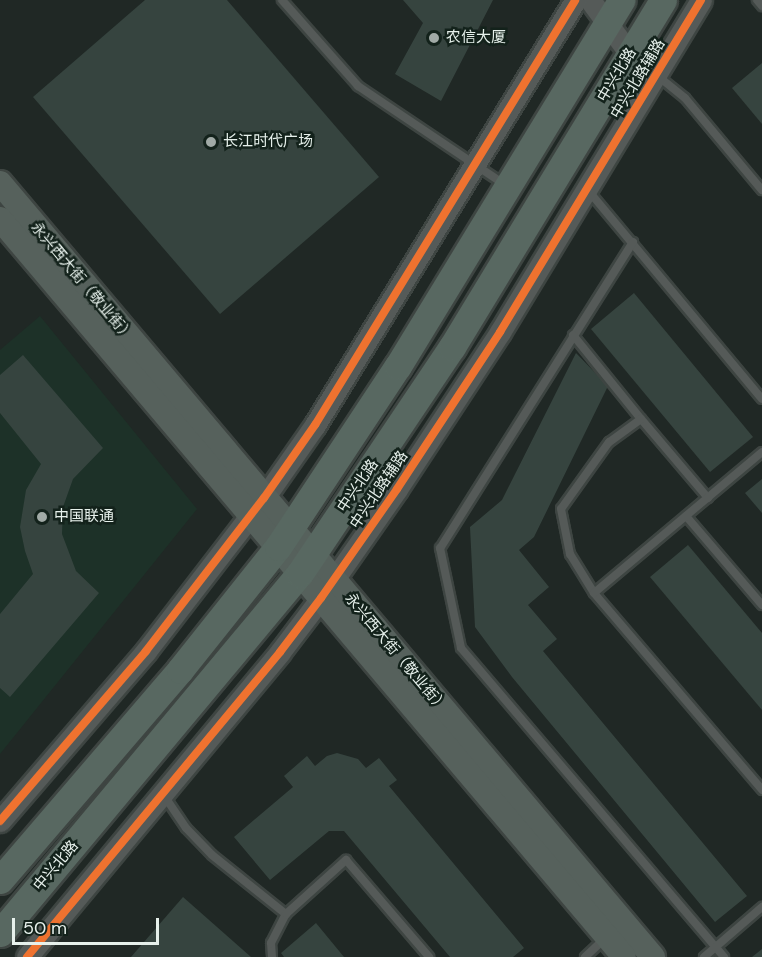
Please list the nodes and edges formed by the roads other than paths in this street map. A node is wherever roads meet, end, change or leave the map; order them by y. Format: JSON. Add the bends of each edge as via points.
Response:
{"nodes":[{"id":1,"x":282,"y":0,"type":"edge"},
{"id":2,"x":575,"y":0,"type":"edge"},
{"id":3,"x":590,"y":0,"type":"edge"},
{"id":4,"x":663,"y":0,"type":"edge"},
{"id":5,"x":701,"y":0,"type":"edge"},
{"id":6,"x":757,"y":0,"type":"edge"},
{"id":7,"x":762,"y":6,"type":"edge"},
{"id":8,"x":615,"y":11,"type":"edge"},
{"id":9,"x":630,"y":54,"type":"junction"},
{"id":10,"x":656,"y":75,"type":"junction"},
{"id":11,"x":474,"y":165,"type":"junction"},
{"id":12,"x":0,"y":183,"type":"edge"},
{"id":13,"x":508,"y":187,"type":"junction"},
{"id":14,"x":587,"y":189,"type":"junction"},
{"id":15,"x":762,"y":190,"type":"edge"},
{"id":16,"x":0,"y":219,"type":"edge"},
{"id":17,"x":633,"y":242,"type":"junction"},
{"id":18,"x":573,"y":335,"type":"junction"},
{"id":19,"x":762,"y":399,"type":"edge"},
{"id":20,"x":641,"y":419,"type":"junction"},
{"id":21,"x":762,"y":452,"type":"edge"},
{"id":22,"x":708,"y":498,"type":"junction"},
{"id":23,"x":258,"y":506,"type":"junction"},
{"id":24,"x":686,"y":516,"type":"junction"},
{"id":25,"x":284,"y":538,"type":"junction"},
{"id":26,"x":306,"y":563,"type":"junction"},
{"id":27,"x":327,"y":589,"type":"junction"},
{"id":28,"x":594,"y":593,"type":"junction"},
{"id":29,"x":762,"y":605,"type":"edge"},
{"id":30,"x":760,"y":783,"type":"edge"},
{"id":31,"x":163,"y":794,"type":"junction"},
{"id":32,"x":0,"y":821,"type":"edge"},
{"id":33,"x":0,"y":880,"type":"edge"},
{"id":34,"x":762,"y":907,"type":"edge"},
{"id":35,"x":286,"y":914,"type":"junction"},
{"id":36,"x":0,"y":933,"type":"edge"},
{"id":37,"x":607,"y":937,"type":"junction"},
{"id":38,"x":715,"y":947,"type":"junction"},
{"id":39,"x":27,"y":957,"type":"edge"},
{"id":40,"x":272,"y":957,"type":"edge"},
{"id":41,"x":429,"y":957,"type":"edge"},
{"id":42,"x":585,"y":957,"type":"edge"},
{"id":43,"x":624,"y":957,"type":"edge"},
{"id":44,"x":653,"y":957,"type":"edge"},
{"id":45,"x":704,"y":957,"type":"edge"},
{"id":46,"x":724,"y":957,"type":"edge"}],
"edges":[{"from":1,"to":11,"type":"lane","via":[[358,86]]},
{"from":2,"to":11,"type":"street"},
{"from":3,"to":8,"type":"street"},
{"from":4,"to":9,"type":"main road","name":"中兴北路"},
{"from":5,"to":10,"type":"street","name":"中兴北路辅路"},
{"from":6,"to":7,"type":"lane"},
{"from":8,"to":9,"type":"street"},
{"from":8,"to":13,"type":"main road"},
{"from":9,"to":10,"type":"lane"},
{"from":9,"to":26,"type":"main road","name":"中兴北路","via":[[452,347]]},
{"from":10,"to":14,"type":"street","name":"中兴北路辅路"},
{"from":10,"to":15,"type":"lane","via":[[685,98]]},
{"from":11,"to":13,"type":"lane"},
{"from":11,"to":23,"type":"street","via":[[315,425]]},
{"from":12,"to":23,"type":"main road","name":"永兴西大街（敬业街）"},
{"from":13,"to":25,"type":"main road","via":[[398,366]]},
{"from":14,"to":17,"type":"lane"},
{"from":14,"to":27,"type":"street","name":"中兴北路辅路","via":[[493,342]]},
{"from":16,"to":23,"type":"main road","name":"永兴西大街（敬业街）"},
{"from":17,"to":18,"type":"lane"},
{"from":17,"to":19,"type":"lane"},
{"from":18,"to":20,"type":"lane"},
{"from":18,"to":38,"type":"lane","via":[[440,548],[460,648]]},
{"from":20,"to":22,"type":"lane"},
{"from":20,"to":28,"type":"lane","via":[[609,442],[561,509],[570,554]]},
{"from":21,"to":22,"type":"lane"},
{"from":22,"to":24,"type":"lane"},
{"from":23,"to":25,"type":"main road","name":"永兴西大街（敬业街）"},
{"from":23,"to":32,"type":"street","via":[[146,651]]},
{"from":24,"to":28,"type":"lane"},
{"from":24,"to":29,"type":"lane"},
{"from":25,"to":26,"type":"main road","name":"永兴西大街（敬业街）"},
{"from":25,"to":33,"type":"main road","via":[[180,670]]},
{"from":26,"to":27,"type":"main road","name":"永兴西大街（敬业街）"},
{"from":26,"to":36,"type":"main road","name":"中兴北路"},
{"from":27,"to":31,"type":"street","name":"中兴北路辅路"},
{"from":27,"to":37,"type":"main road","name":"永兴西大街（敬业街）"},
{"from":27,"to":44,"type":"main road","name":"永兴西大街（敬业街）"},
{"from":28,"to":30,"type":"lane"},
{"from":31,"to":35,"type":"lane","via":[[186,828],[212,855]]},
{"from":31,"to":39,"type":"street","name":"中兴北路辅路"},
{"from":34,"to":38,"type":"lane"},
{"from":35,"to":40,"type":"lane","via":[[271,943]]},
{"from":35,"to":41,"type":"lane","via":[[346,860]]},
{"from":37,"to":42,"type":"lane"},
{"from":37,"to":43,"type":"main road","name":"永兴西大街（敬业街）"},
{"from":38,"to":45,"type":"lane"},
{"from":38,"to":46,"type":"lane"}]}
